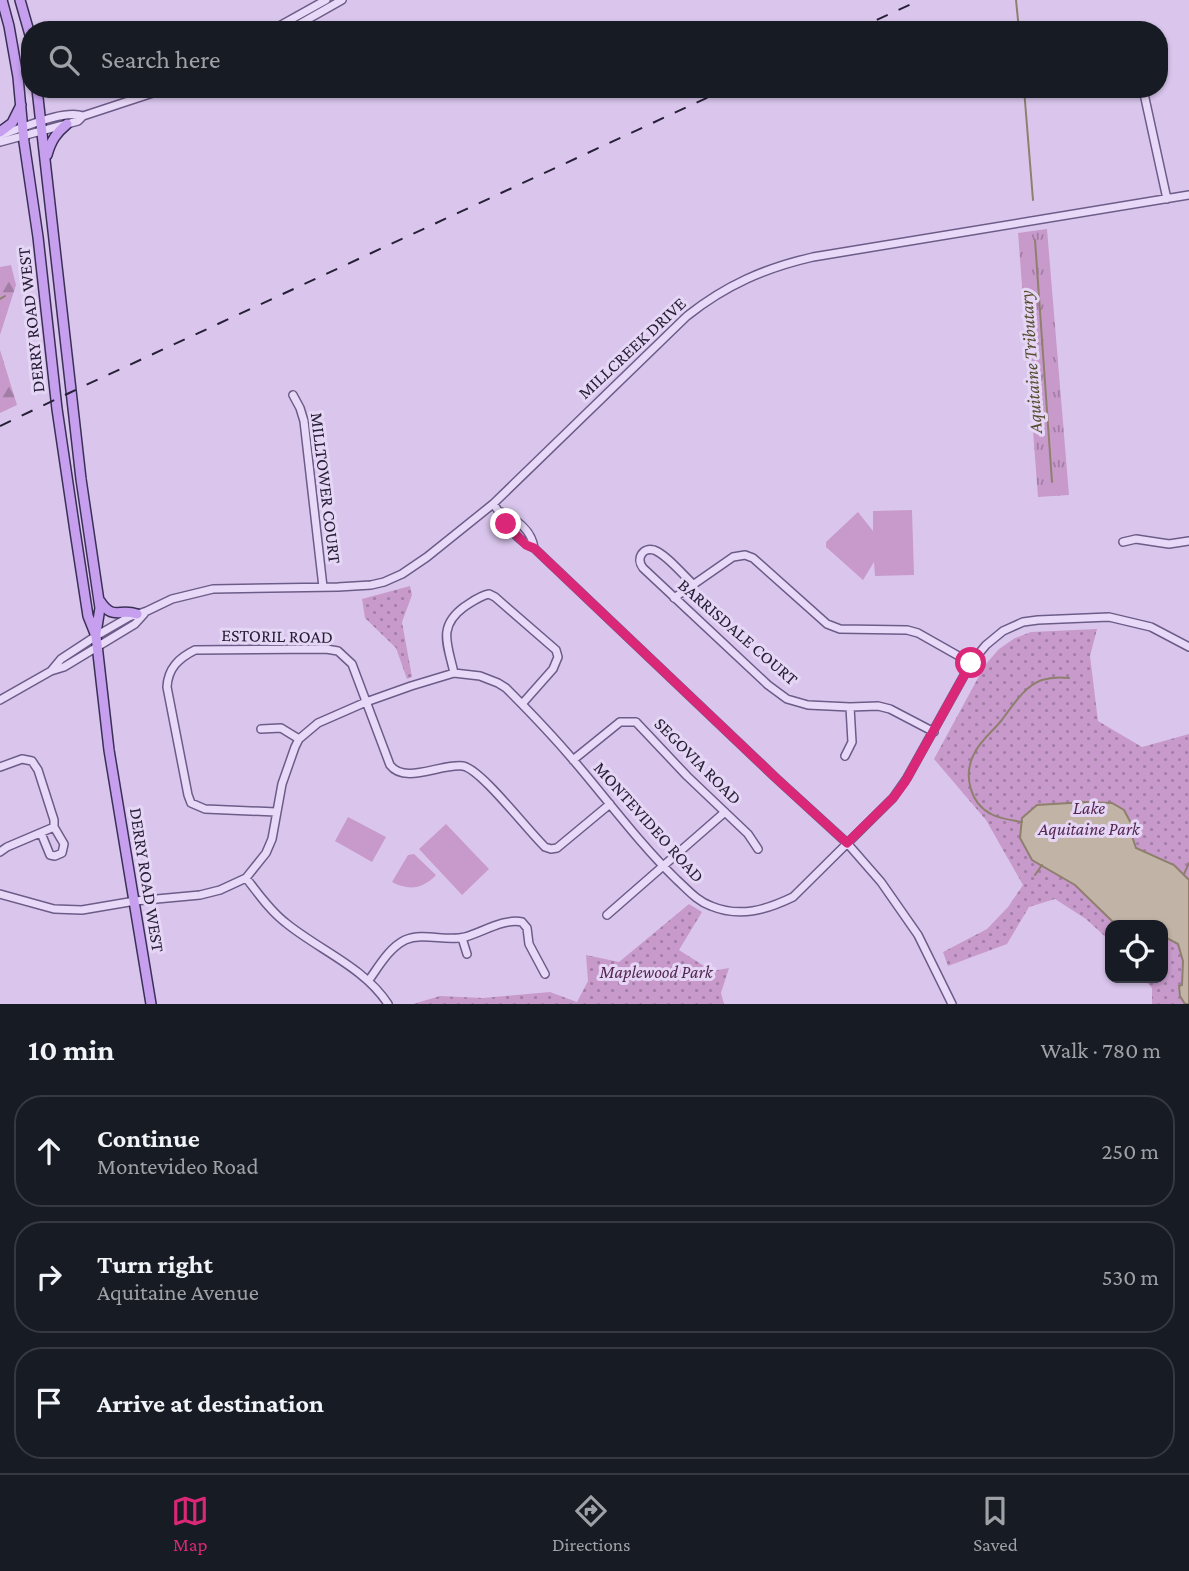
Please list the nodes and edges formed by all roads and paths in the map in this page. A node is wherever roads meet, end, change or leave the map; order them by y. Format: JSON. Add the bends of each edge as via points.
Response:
{"nodes":[{"id":1,"x":2,"y":0,"type":"edge"},
{"id":2,"x":20,"y":0,"type":"edge"},
{"id":3,"x":326,"y":0,"type":"edge"},
{"id":4,"x":342,"y":0,"type":"edge"},
{"id":5,"x":314,"y":7,"type":"edge"},
{"id":6,"x":26,"y":21,"type":"edge"},
{"id":7,"x":288,"y":21,"type":"edge"},
{"id":8,"x":299,"y":21,"type":"edge"},
{"id":9,"x":38,"y":98,"type":"edge"},
{"id":10,"x":138,"y":98,"type":"edge"},
{"id":11,"x":1145,"y":98,"type":"edge"},
{"id":12,"x":21,"y":104,"type":"junction"},
{"id":13,"x":83,"y":116,"type":"junction"},
{"id":14,"x":67,"y":124,"type":"junction"},
{"id":15,"x":41,"y":126,"type":"junction"},
{"id":16,"x":23,"y":131,"type":"junction"},
{"id":17,"x":0,"y":133,"type":"edge"},
{"id":18,"x":0,"y":142,"type":"edge"},
{"id":19,"x":45,"y":160,"type":"junction"},
{"id":20,"x":1189,"y":195,"type":"edge"},
{"id":21,"x":1167,"y":200,"type":"junction"},
{"id":22,"x":293,"y":395,"type":"dead end"},
{"id":23,"x":493,"y":504,"type":"junction"},
{"id":24,"x":1189,"y":541,"type":"edge"},
{"id":25,"x":1123,"y":542,"type":"dead end"},
{"id":26,"x":694,"y":584,"type":"junction"},
{"id":27,"x":323,"y":587,"type":"junction"},
{"id":28,"x":674,"y":598,"type":"junction"},
{"id":29,"x":99,"y":599,"type":"junction"},
{"id":30,"x":147,"y":611,"type":"junction"},
{"id":31,"x":137,"y":614,"type":"junction"},
{"id":32,"x":96,"y":636,"type":"junction"},
{"id":33,"x":97,"y":647,"type":"junction"},
{"id":34,"x":1189,"y":647,"type":"edge"},
{"id":35,"x":971,"y":663,"type":"junction"},
{"id":36,"x":51,"y":671,"type":"junction"},
{"id":37,"x":454,"y":673,"type":"junction"},
{"id":38,"x":0,"y":700,"type":"edge"},
{"id":39,"x":366,"y":702,"type":"junction"},
{"id":40,"x":522,"y":704,"type":"junction"},
{"id":41,"x":850,"y":707,"type":"junction"},
{"id":42,"x":261,"y":729,"type":"dead end"},
{"id":43,"x":934,"y":732,"type":"junction"},
{"id":44,"x":299,"y":739,"type":"junction"},
{"id":45,"x":845,"y":756,"type":"dead end"},
{"id":46,"x":573,"y":760,"type":"junction"},
{"id":47,"x":0,"y":767,"type":"edge"},
{"id":48,"x":610,"y":804,"type":"junction"},
{"id":49,"x":276,"y":812,"type":"junction"},
{"id":50,"x":725,"y":812,"type":"junction"},
{"id":51,"x":54,"y":827,"type":"junction"},
{"id":52,"x":41,"y":833,"type":"junction"},
{"id":53,"x":847,"y":843,"type":"junction"},
{"id":54,"x":758,"y":849,"type":"dead end"},
{"id":55,"x":0,"y":852,"type":"edge"},
{"id":56,"x":663,"y":866,"type":"junction"},
{"id":57,"x":246,"y":878,"type":"junction"},
{"id":58,"x":0,"y":894,"type":"edge"},
{"id":59,"x":135,"y":901,"type":"junction"},
{"id":60,"x":607,"y":915,"type":"dead end"},
{"id":61,"x":462,"y":938,"type":"junction"},
{"id":62,"x":467,"y":954,"type":"dead end"},
{"id":63,"x":545,"y":974,"type":"dead end"},
{"id":64,"x":369,"y":981,"type":"junction"},
{"id":65,"x":151,"y":1004,"type":"edge"},
{"id":66,"x":388,"y":1004,"type":"edge"},
{"id":67,"x":952,"y":1004,"type":"edge"}],
"edges":[{"from":1,"to":12,"type":"main road","name":"DERRY ROAD WEST"},
{"from":2,"to":6,"type":"main road"},
{"from":3,"to":5,"type":"street"},
{"from":4,"to":5,"type":"street"},
{"from":5,"to":7,"type":"street"},
{"from":5,"to":8,"type":"street"},
{"from":9,"to":15,"type":"main road","name":"DERRY ROAD WEST"},
{"from":10,"to":13,"type":"street"},
{"from":11,"to":21,"type":"street"},
{"from":12,"to":16,"type":"main road","name":"DERRY ROAD WEST"},
{"from":12,"to":17,"type":"main road","via":[[12,123]]},
{"from":13,"to":14,"type":"street"},
{"from":13,"to":15,"type":"street","via":[[75,113]]},
{"from":14,"to":15,"type":"street"},
{"from":14,"to":19,"type":"main road","via":[[50,142]]},
{"from":15,"to":16,"type":"street"},
{"from":15,"to":19,"type":"main road","name":"DERRY ROAD WEST"},
{"from":16,"to":17,"type":"street"},
{"from":16,"to":18,"type":"street"},
{"from":16,"to":32,"type":"main road","name":"DERRY ROAD WEST","via":[[59,422],[88,616]]},
{"from":19,"to":29,"type":"main road","name":"DERRY ROAD WEST"},
{"from":20,"to":21,"type":"street","name":"MILLCREEK DRIVE"},
{"from":21,"to":23,"type":"street","name":"MILLCREEK DRIVE","via":[[813,257],[764,271],[687,316]]},
{"from":22,"to":27,"type":"street","name":"MILLTOWER COURT","via":[[304,421]]},
{"from":23,"to":27,"type":"street","name":"MILLCREEK DRIVE","via":[[402,574],[371,585]]},
{"from":23,"to":53,"type":"street","via":[[526,545]]},
{"from":24,"to":25,"type":"street"},
{"from":26,"to":28,"type":"street"},
{"from":26,"to":28,"type":"street","name":"BARRISDALE COURT","via":[[663,555],[654,551],[643,554],[639,563]]},
{"from":26,"to":35,"type":"street","via":[[733,557],[745,555],[827,624],[840,629],[907,630]]},
{"from":27,"to":30,"type":"street","name":"MILLCREEK DRIVE","via":[[213,589],[172,598]]},
{"from":28,"to":41,"type":"street","name":"BARRISDALE COURT","via":[[787,699]]},
{"from":29,"to":31,"type":"main road","via":[[107,611]]},
{"from":29,"to":32,"type":"main road","name":"DERRY ROAD WEST"},
{"from":30,"to":31,"type":"street","name":"MILLCREEK DRIVE"},
{"from":30,"to":33,"type":"street","name":"MILLCREEK DRIVE","via":[[135,624]]},
{"from":31,"to":32,"type":"street","name":"MILLCREEK DRIVE"},
{"from":32,"to":33,"type":"main road","name":"DERRY ROAD WEST"},
{"from":32,"to":36,"type":"street","name":"MILLCREEK DRIVE"},
{"from":33,"to":36,"type":"street","name":"MILLCREEK DRIVE"},
{"from":33,"to":59,"type":"main road","name":"DERRY ROAD WEST"},
{"from":34,"to":35,"type":"street","name":"MONTEVIDEO ROAD","via":[[1151,627],[1109,617],[1038,620],[1003,631]]},
{"from":35,"to":43,"type":"street","name":"MONTEVIDEO ROAD"},
{"from":36,"to":38,"type":"street","name":"MILLCREEK DRIVE"},
{"from":37,"to":39,"type":"street","name":"MONTEVIDEO ROAD"},
{"from":37,"to":40,"type":"street","name":"MONTEVIDEO ROAD","via":[[498,683]]},
{"from":37,"to":40,"type":"street","via":[[447,627],[458,612],[489,594],[556,650],[553,669]]},
{"from":39,"to":44,"type":"street","name":"MONTEVIDEO ROAD","via":[[318,723]]},
{"from":39,"to":48,"type":"street","name":"ESTORIL ROAD","via":[[394,771],[407,774],[469,768],[551,849]]},
{"from":39,"to":49,"type":"street","name":"ESTORIL ROAD","via":[[352,664],[338,651],[195,650],[173,666],[167,687],[191,803],[205,809]]},
{"from":40,"to":46,"type":"street","name":"MONTEVIDEO ROAD"},
{"from":41,"to":43,"type":"street","name":"BARRISDALE COURT","via":[[890,709]]},
{"from":41,"to":45,"type":"street","via":[[852,742]]},
{"from":42,"to":44,"type":"street","via":[[281,728]]},
{"from":43,"to":53,"type":"street","name":"MONTEVIDEO ROAD","via":[[893,798]]},
{"from":44,"to":49,"type":"street"},
{"from":46,"to":48,"type":"street","name":"MONTEVIDEO ROAD"},
{"from":46,"to":50,"type":"street","name":"SEGOVIA ROAD","via":[[620,722],[636,722]]},
{"from":47,"to":51,"type":"street","via":[[22,759],[36,765]]},
{"from":48,"to":56,"type":"street","name":"MONTEVIDEO ROAD"},
{"from":49,"to":57,"type":"street","via":[[266,853]]},
{"from":50,"to":54,"type":"street","name":"SEGOVIA ROAD"},
{"from":50,"to":56,"type":"street"},
{"from":51,"to":52,"type":"street"},
{"from":51,"to":52,"type":"street","via":[[64,844],[62,853],[50,855]]},
{"from":52,"to":55,"type":"street"},
{"from":53,"to":56,"type":"street","name":"MONTEVIDEO ROAD","via":[[793,897],[753,912],[710,906]]},
{"from":53,"to":67,"type":"street","via":[[918,934]]},
{"from":56,"to":60,"type":"street"},
{"from":57,"to":59,"type":"street","via":[[200,895]]},
{"from":57,"to":64,"type":"street","via":[[284,922]]},
{"from":58,"to":59,"type":"street","via":[[54,909],[82,910]]},
{"from":59,"to":65,"type":"main road","name":"DERRY ROAD WEST"},
{"from":61,"to":62,"type":"street"},
{"from":61,"to":63,"type":"street","via":[[513,920],[522,922]]},
{"from":61,"to":64,"type":"street","via":[[403,941]]},
{"from":64,"to":66,"type":"street"}]}
